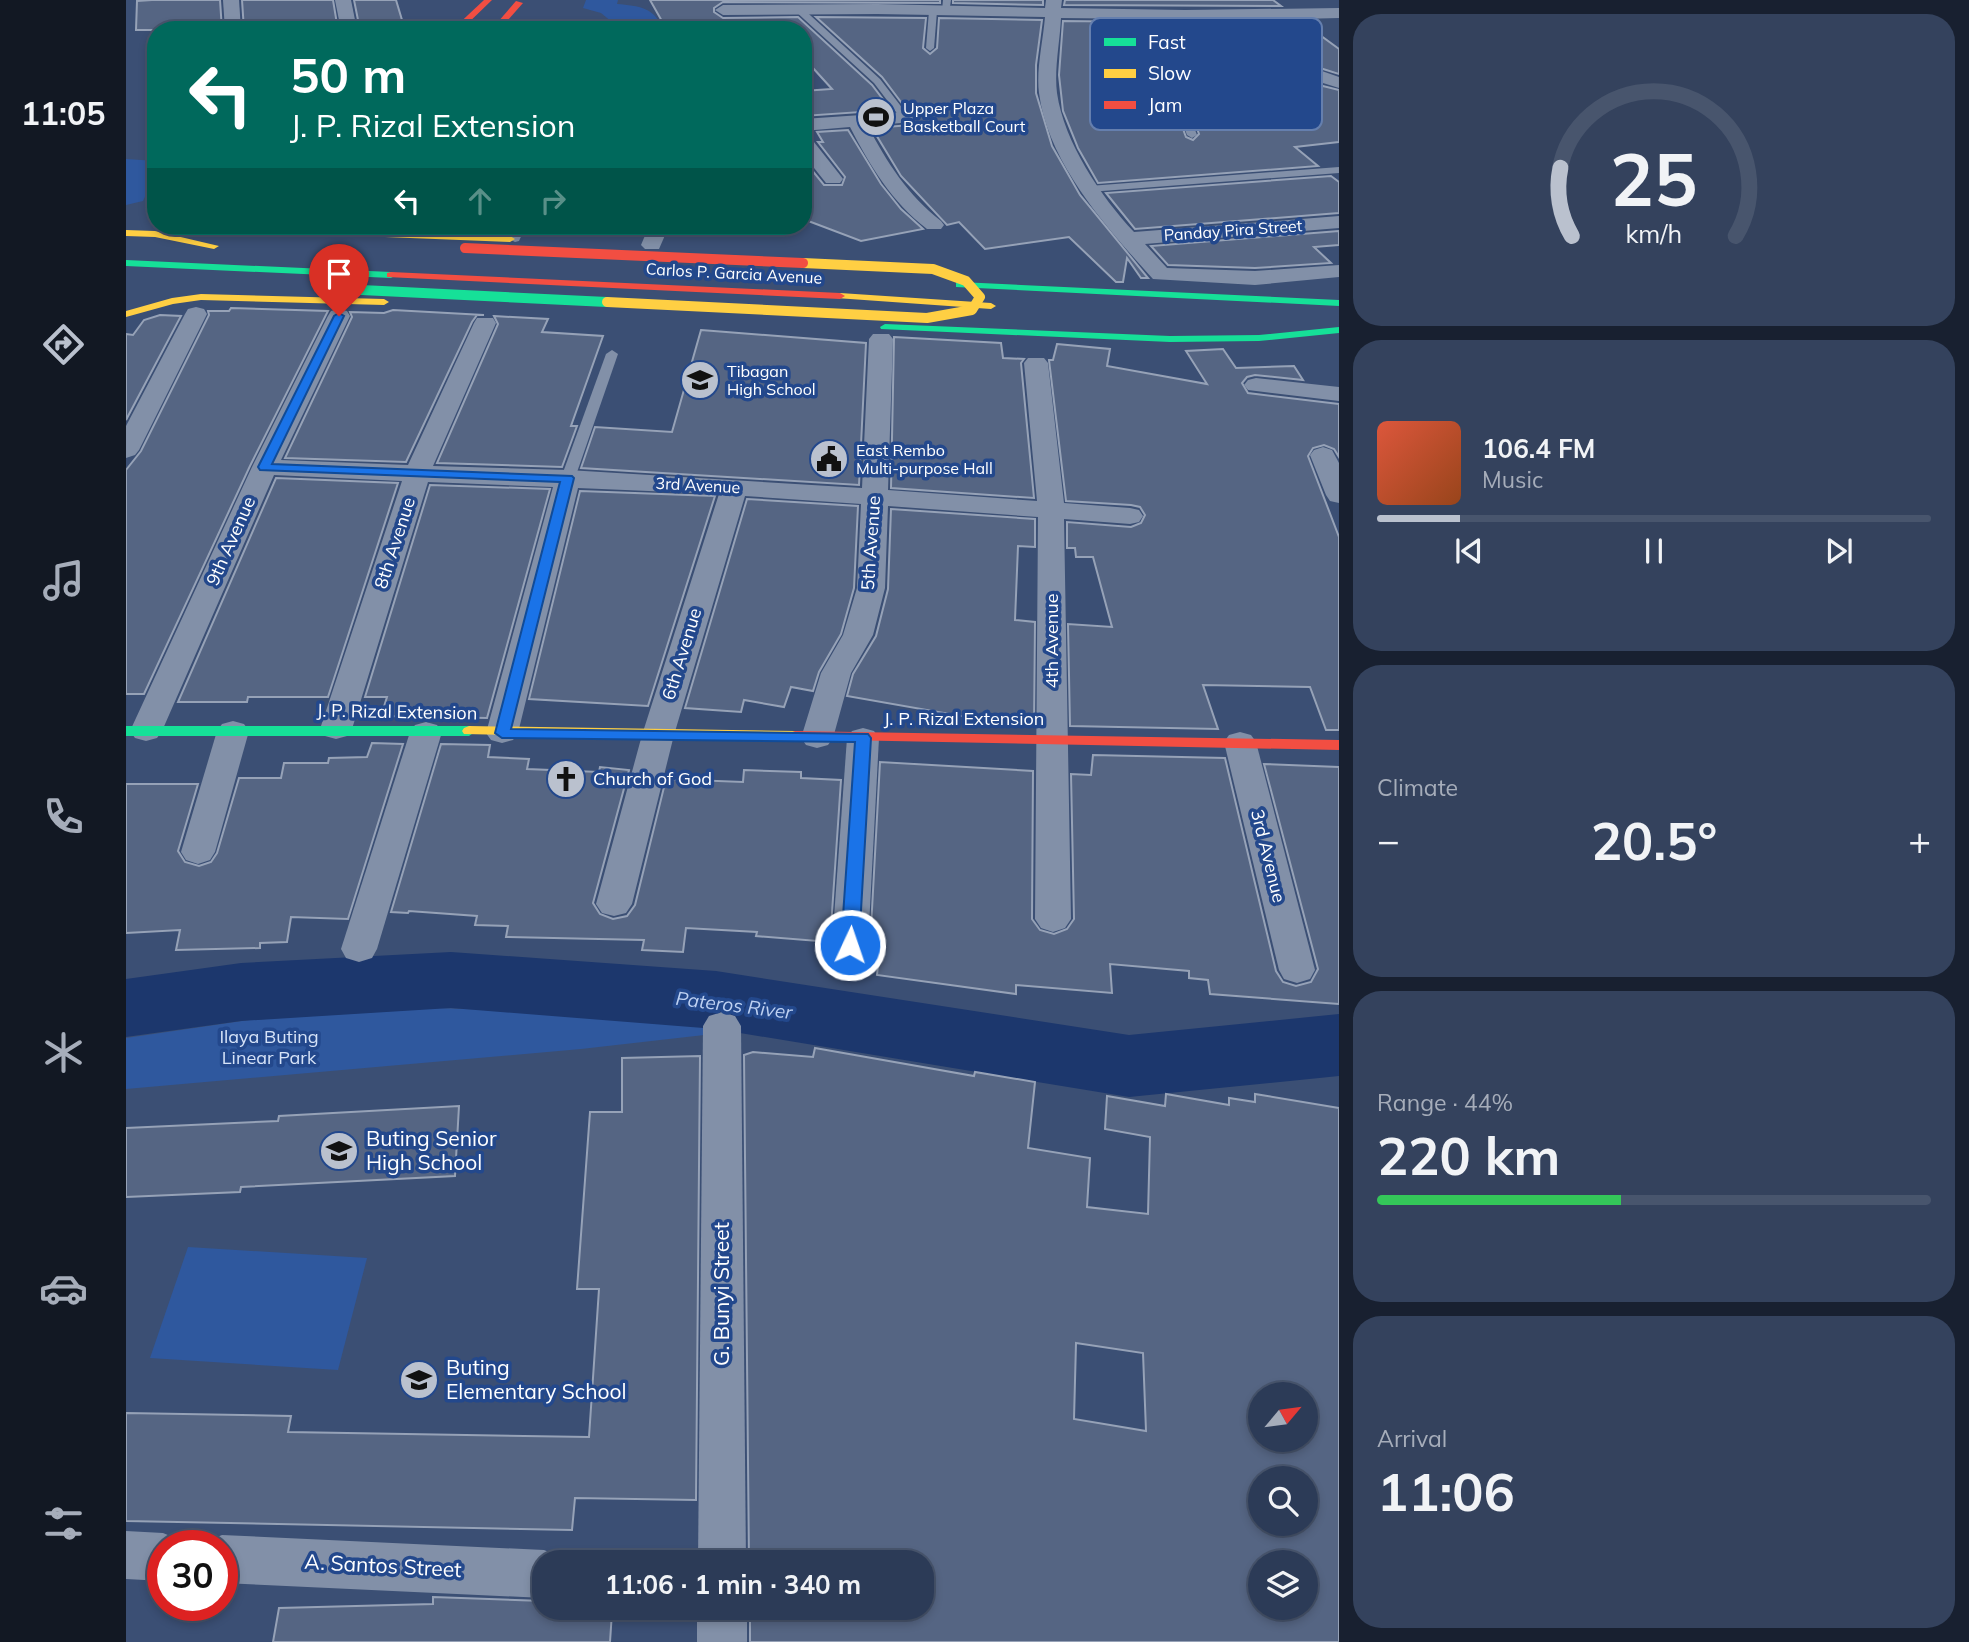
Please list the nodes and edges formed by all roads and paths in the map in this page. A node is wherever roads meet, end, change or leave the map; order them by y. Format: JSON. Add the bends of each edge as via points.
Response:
{"nodes":[{"id":1,"x":231,"y":0,"type":"edge"},
{"id":2,"x":342,"y":0,"type":"edge"},
{"id":3,"x":488,"y":0,"type":"edge"},
{"id":4,"x":519,"y":2,"type":"dead end"},
{"id":5,"x":847,"y":4,"type":"edge"},
{"id":6,"x":720,"y":5,"type":"edge"},
{"id":7,"x":796,"y":7,"type":"junction"},
{"id":8,"x":942,"y":7,"type":"edge"},
{"id":9,"x":1054,"y":7,"type":"edge"},
{"id":10,"x":1339,"y":13,"type":"edge"},
{"id":11,"x":1247,"y":17,"type":"joint"},
{"id":12,"x":232,"y":21,"type":"edge"},
{"id":13,"x":347,"y":21,"type":"edge"},
{"id":14,"x":466,"y":21,"type":"edge"},
{"id":15,"x":503,"y":21,"type":"edge"},
{"id":16,"x":730,"y":21,"type":"edge"},
{"id":17,"x":811,"y":21,"type":"edge"},
{"id":18,"x":812,"y":22,"type":"edge"},
{"id":19,"x":930,"y":48,"type":"dead end"},
{"id":20,"x":905,"y":118,"type":"joint"},
{"id":21,"x":857,"y":122,"type":"junction"},
{"id":22,"x":812,"y":124,"type":"edge"},
{"id":23,"x":1190,"y":130,"type":"edge"},
{"id":24,"x":1192,"y":135,"type":"dead end"},
{"id":25,"x":812,"y":152,"type":"edge"},
{"id":26,"x":1339,"y":170,"type":"edge"},
{"id":27,"x":833,"y":179,"type":"dead end"},
{"id":28,"x":1089,"y":189,"type":"junction"},
{"id":29,"x":1339,"y":222,"type":"edge"},
{"id":30,"x":934,"y":225,"type":"dead end"},
{"id":31,"x":126,"y":233,"type":"edge"},
{"id":32,"x":147,"y":234,"type":"edge"},
{"id":33,"x":160,"y":235,"type":"edge"},
{"id":34,"x":366,"y":235,"type":"edge"},
{"id":35,"x":655,"y":235,"type":"edge"},
{"id":36,"x":1127,"y":239,"type":"junction"},
{"id":37,"x":126,"y":245,"type":"edge"},
{"id":38,"x":433,"y":245,"type":"junction"},
{"id":39,"x":290,"y":247,"type":"dead end"},
{"id":40,"x":389,"y":258,"type":"dead end"},
{"id":41,"x":126,"y":263,"type":"edge"},
{"id":42,"x":961,"y":263,"type":"dead end"},
{"id":43,"x":1339,"y":271,"type":"edge"},
{"id":44,"x":1041,"y":273,"type":"dead end"},
{"id":45,"x":153,"y":289,"type":"dead end"},
{"id":46,"x":1252,"y":299,"type":"junction"},
{"id":47,"x":1339,"y":303,"type":"edge"},
{"id":48,"x":1014,"y":307,"type":"dead end"},
{"id":49,"x":126,"y":314,"type":"edge"},
{"id":50,"x":196,"y":314,"type":"dead end"},
{"id":51,"x":339,"y":316,"type":"dead end"},
{"id":52,"x":1258,"y":322,"type":"dead end"},
{"id":53,"x":485,"y":323,"type":"dead end"},
{"id":54,"x":1339,"y":328,"type":"edge"},
{"id":55,"x":881,"y":339,"type":"dead end"},
{"id":56,"x":612,"y":354,"type":"dead end"},
{"id":57,"x":1036,"y":363,"type":"dead end"},
{"id":58,"x":1256,"y":385,"type":"dead end"},
{"id":59,"x":1339,"y":394,"type":"edge"},
{"id":60,"x":126,"y":450,"type":"edge"},
{"id":61,"x":1323,"y":455,"type":"dead end"},
{"id":62,"x":265,"y":467,"type":"junction"},
{"id":63,"x":418,"y":472,"type":"junction"},
{"id":64,"x":568,"y":478,"type":"junction"},
{"id":65,"x":733,"y":486,"type":"junction"},
{"id":66,"x":1339,"y":495,"type":"edge"},
{"id":67,"x":874,"y":498,"type":"junction"},
{"id":68,"x":1051,"y":509,"type":"junction"},
{"id":69,"x":1130,"y":516,"type":"dead end"},
{"id":70,"x":336,"y":729,"type":"junction"},
{"id":71,"x":233,"y":730,"type":"junction"},
{"id":72,"x":136,"y":731,"type":"edge"},
{"id":73,"x":426,"y":732,"type":"junction"},
{"id":74,"x":502,"y":733,"type":"junction"},
{"id":75,"x":658,"y":735,"type":"junction"},
{"id":76,"x":817,"y":737,"type":"junction"},
{"id":77,"x":863,"y":738,"type":"junction"},
{"id":78,"x":1053,"y":739,"type":"junction"},
{"id":79,"x":1240,"y":742,"type":"junction"},
{"id":80,"x":1339,"y":745,"type":"edge"},
{"id":81,"x":198,"y":852,"type":"dead end"},
{"id":82,"x":614,"y":904,"type":"dead end"},
{"id":83,"x":1053,"y":919,"type":"dead end"},
{"id":84,"x":850,"y":945,"type":"dead end"},
{"id":85,"x":359,"y":949,"type":"dead end"},
{"id":86,"x":1297,"y":970,"type":"dead end"},
{"id":87,"x":722,"y":1026,"type":"dead end"},
{"id":88,"x":722,"y":1550,"type":"edge"},
{"id":89,"x":126,"y":1555,"type":"edge"},
{"id":90,"x":147,"y":1556,"type":"edge"},
{"id":91,"x":238,"y":1560,"type":"edge"},
{"id":92,"x":532,"y":1573,"type":"edge"},
{"id":93,"x":722,"y":1620,"type":"edge"},
{"id":94,"x":722,"y":1642,"type":"edge"}],
"edges":[{"from":1,"to":12,"type":"street"},
{"from":2,"to":13,"type":"street"},
{"from":3,"to":14,"type":"main road"},
{"from":4,"to":15,"type":"main road"},
{"from":5,"to":7,"type":"street"},
{"from":5,"to":8,"type":"street"},
{"from":6,"to":7,"type":"street"},
{"from":6,"to":16,"type":"street"},
{"from":7,"to":17,"type":"lane"},
{"from":8,"to":9,"type":"street"},
{"from":8,"to":19,"type":"lane"},
{"from":9,"to":11,"type":"street"},
{"from":9,"to":28,"type":"street","via":[[1048,92],[1059,131]]},
{"from":10,"to":11,"type":"street"},
{"from":18,"to":20,"type":"lane","via":[[877,81]]},
{"from":20,"to":21,"type":"street"},
{"from":21,"to":22,"type":"street"},
{"from":21,"to":30,"type":"street","via":[[878,164],[919,215]]},
{"from":23,"to":24,"type":"lane"},
{"from":25,"to":27,"type":"street"},
{"from":26,"to":28,"type":"lane"},
{"from":28,"to":36,"type":"street"},
{"from":29,"to":36,"type":"street","name":"Panday Pira Street"},
{"from":31,"to":32,"type":"main road"},
{"from":33,"to":37,"type":"main road","via":[[227,249]]},
{"from":34,"to":38,"type":"main road"},
{"from":35,"to":42,"type":"main road"},
{"from":36,"to":43,"type":"street","via":[[1161,274],[1255,278]]},
{"from":38,"to":39,"type":"main road"},
{"from":38,"to":45,"type":"main road","bridge":true,"via":[[933,269],[973,284],[980,297],[972,310],[927,318],[191,283]]},
{"from":40,"to":46,"type":"main road","name":"Carlos P. Garcia Avenue"},
{"from":41,"to":48,"type":"main road","name":"Carlos P. Garcia Avenue"},
{"from":44,"to":46,"type":"main road"},
{"from":46,"to":47,"type":"main road","name":"Carlos P. Garcia Avenue"},
{"from":49,"to":54,"type":"main road","via":[[207,297],[1156,338],[1259,338]]},
{"from":50,"to":60,"type":"street"},
{"from":51,"to":62,"type":"street","name":"9th Avenue"},
{"from":52,"to":54,"type":"main road"},
{"from":53,"to":63,"type":"street","name":"8th Avenue"},
{"from":55,"to":67,"type":"street","name":"5th Avenue"},
{"from":56,"to":64,"type":"lane"},
{"from":57,"to":68,"type":"street","name":"4th Avenue"},
{"from":58,"to":59,"type":"street"},
{"from":61,"to":66,"type":"street"},
{"from":62,"to":63,"type":"street","name":"3rd Avenue"},
{"from":62,"to":72,"type":"street","name":"9th Avenue"},
{"from":63,"to":64,"type":"street","name":"3rd Avenue"},
{"from":63,"to":70,"type":"street","name":"8th Avenue"},
{"from":64,"to":65,"type":"street","name":"3rd Avenue"},
{"from":64,"to":74,"type":"street"},
{"from":65,"to":67,"type":"street","name":"3rd Avenue"},
{"from":65,"to":75,"type":"street","name":"6th Avenue"},
{"from":67,"to":68,"type":"street","name":"3rd Avenue"},
{"from":67,"to":76,"type":"street","name":"5th Avenue","via":[[870,588],[858,635],[836,673]]},
{"from":68,"to":69,"type":"street","name":"3rd Avenue"},
{"from":68,"to":78,"type":"street","name":"4th Avenue"},
{"from":70,"to":71,"type":"main road","name":"J. P. Rizal Extension"},
{"from":70,"to":73,"type":"main road","name":"J. P. Rizal Extension"},
{"from":71,"to":72,"type":"main road","name":"J. P. Rizal Extension"},
{"from":71,"to":81,"type":"street"},
{"from":73,"to":74,"type":"main road","name":"J. P. Rizal Extension"},
{"from":73,"to":85,"type":"street"},
{"from":74,"to":75,"type":"main road","name":"J. P. Rizal Extension"},
{"from":75,"to":76,"type":"main road","name":"J. P. Rizal Extension"},
{"from":75,"to":82,"type":"street","name":"6th Avenue"},
{"from":76,"to":77,"type":"main road","name":"J. P. Rizal Extension"},
{"from":77,"to":78,"type":"main road","name":"J. P. Rizal Extension"},
{"from":77,"to":84,"type":"street"},
{"from":78,"to":79,"type":"main road","name":"J. P. Rizal Extension"},
{"from":78,"to":83,"type":"street","name":"4th Avenue"},
{"from":79,"to":80,"type":"main road","name":"J. P. Rizal Extension"},
{"from":79,"to":86,"type":"street","name":"3rd Avenue"},
{"from":87,"to":88,"type":"street","name":"G. Bunyi Street"},
{"from":89,"to":90,"type":"street"},
{"from":91,"to":92,"type":"street","name":"A. Santos Street"},
{"from":93,"to":94,"type":"street"}]}
